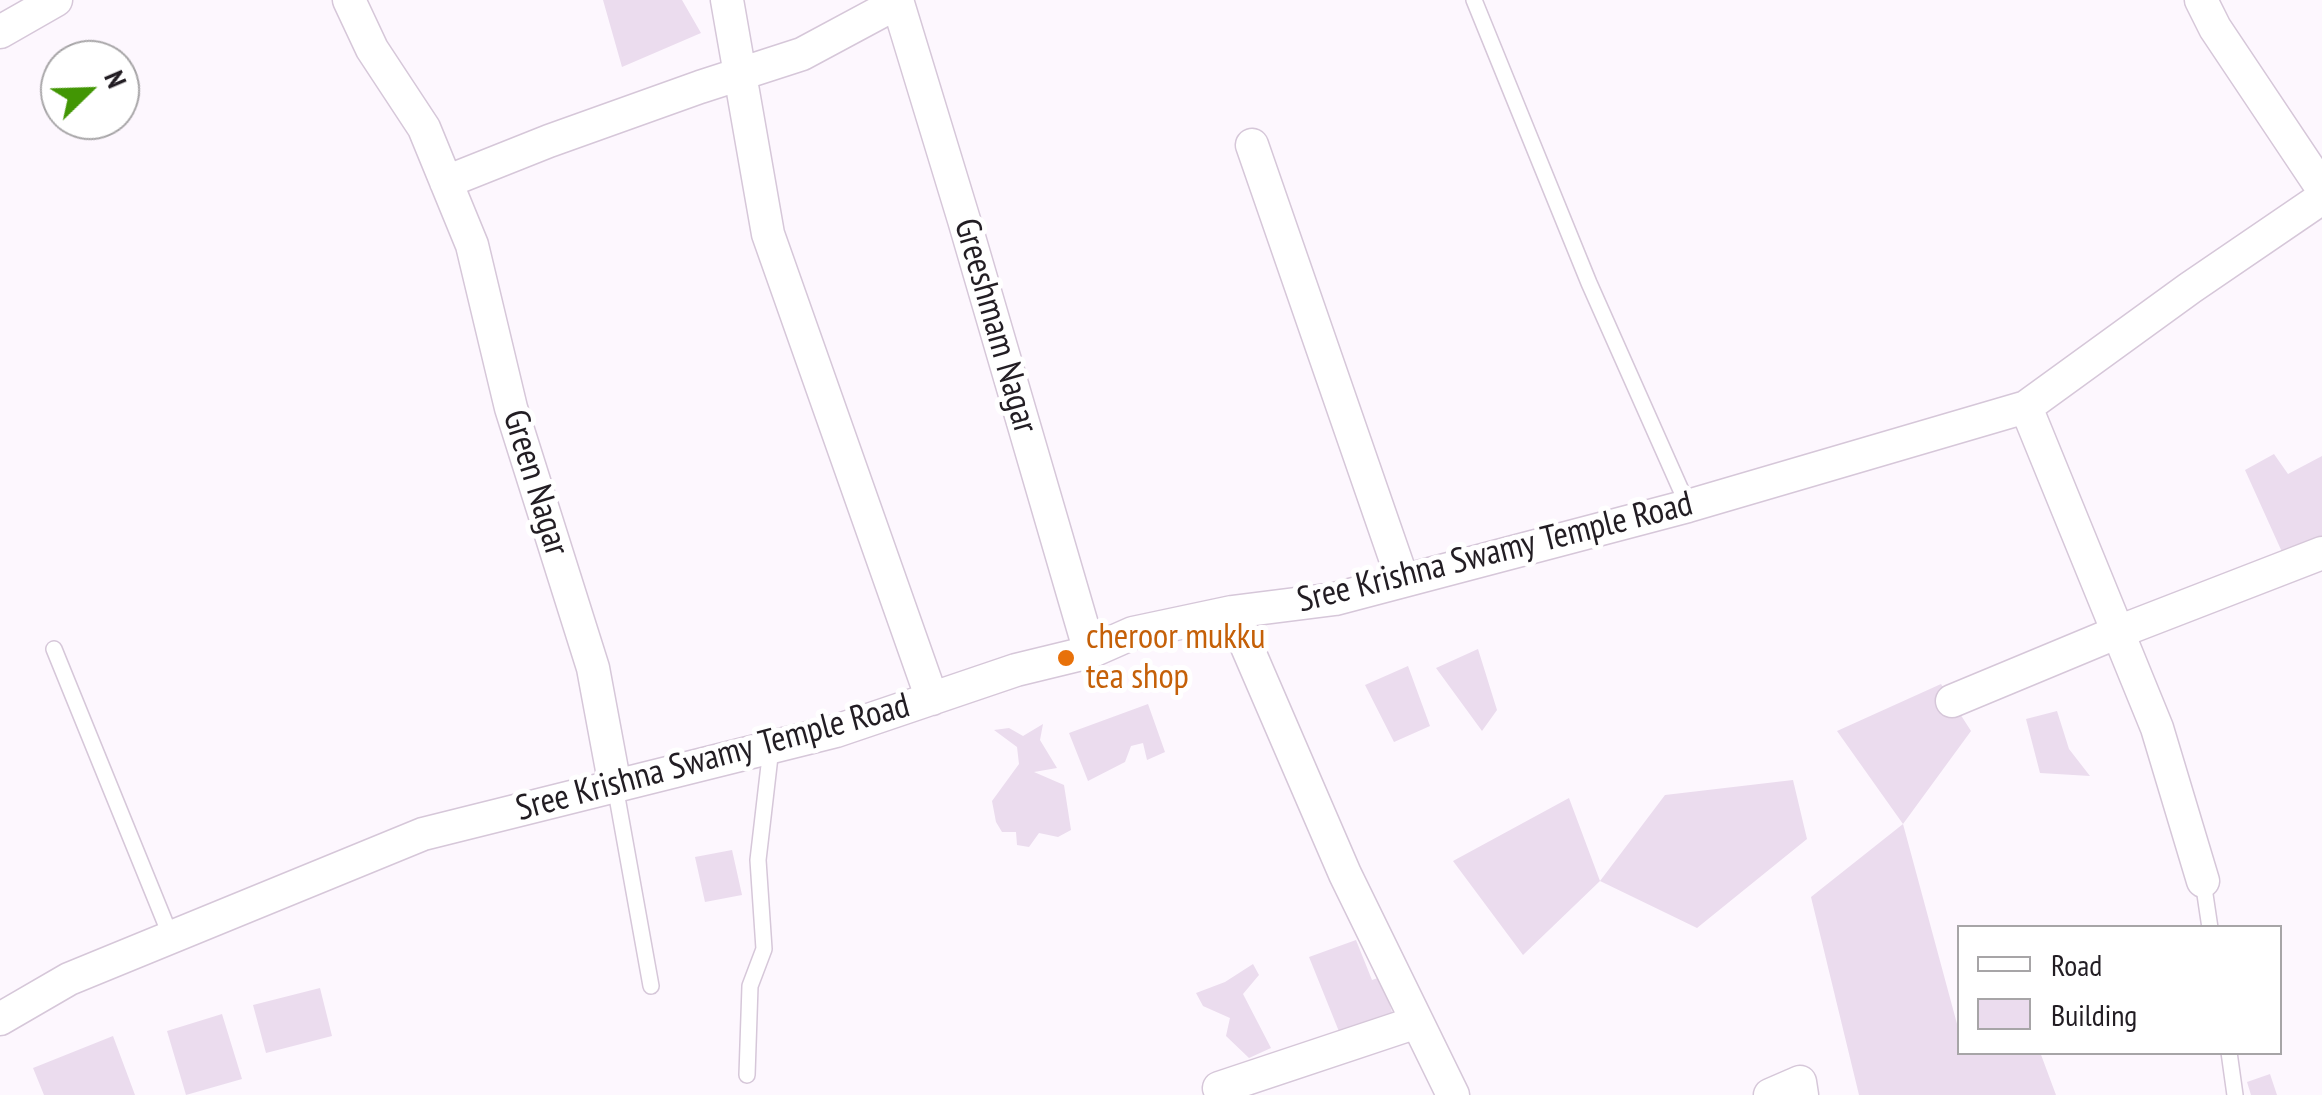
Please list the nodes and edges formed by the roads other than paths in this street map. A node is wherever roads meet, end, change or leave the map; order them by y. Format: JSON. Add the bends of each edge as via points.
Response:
{"nodes":[{"id":1,"x":56,"y":0,"type":"edge"},
{"id":2,"x":349,"y":0,"type":"edge"},
{"id":3,"x":727,"y":0,"type":"edge"},
{"id":4,"x":1474,"y":0,"type":"edge"},
{"id":5,"x":2201,"y":0,"type":"edge"},
{"id":6,"x":897,"y":2,"type":"edge"},
{"id":7,"x":0,"y":32,"type":"edge"},
{"id":8,"x":739,"y":74,"type":"junction"},
{"id":9,"x":1252,"y":144,"type":"dead end"},
{"id":10,"x":446,"y":182,"type":"junction"},
{"id":11,"x":2322,"y":188,"type":"edge"},
{"id":12,"x":2322,"y":198,"type":"edge"},
{"id":13,"x":2026,"y":407,"type":"junction"},
{"id":14,"x":1688,"y":506,"type":"junction"},
{"id":15,"x":2322,"y":553,"type":"edge"},
{"id":16,"x":1403,"y":581,"type":"junction"},
{"id":17,"x":1232,"y":612,"type":"junction"},
{"id":18,"x":2118,"y":632,"type":"junction"},
{"id":19,"x":54,"y":649,"type":"dead end"},
{"id":20,"x":1090,"y":652,"type":"junction"},
{"id":21,"x":932,"y":699,"type":"junction"},
{"id":22,"x":1952,"y":700,"type":"dead end"},
{"id":23,"x":771,"y":748,"type":"junction"},
{"id":24,"x":614,"y":786,"type":"junction"},
{"id":25,"x":2203,"y":881,"type":"joint"},
{"id":26,"x":2210,"y":925,"type":"edge"},
{"id":27,"x":171,"y":937,"type":"junction"},
{"id":28,"x":651,"y":986,"type":"dead end"},
{"id":29,"x":0,"y":1019,"type":"edge"},
{"id":30,"x":1417,"y":1022,"type":"junction"},
{"id":31,"x":2228,"y":1055,"type":"edge"},
{"id":32,"x":748,"y":1075,"type":"dead end"},
{"id":33,"x":1218,"y":1088,"type":"dead end"},
{"id":34,"x":1453,"y":1095,"type":"edge"},
{"id":35,"x":1770,"y":1095,"type":"edge"},
{"id":36,"x":1802,"y":1095,"type":"edge"},
{"id":37,"x":2235,"y":1095,"type":"edge"}],
"edges":[{"from":1,"to":7,"type":"street"},
{"from":2,"to":10,"type":"street","name":"Green Nagar","via":[[424,128]]},
{"from":3,"to":8,"type":"street"},
{"from":4,"to":14,"type":"lane"},
{"from":5,"to":11,"type":"street"},
{"from":6,"to":8,"type":"street","via":[[802,54]]},
{"from":6,"to":20,"type":"street","name":"Greeshmam Nagar"},
{"from":8,"to":10,"type":"street"},
{"from":8,"to":21,"type":"street","via":[[768,234]]},
{"from":9,"to":16,"type":"street"},
{"from":10,"to":24,"type":"street","name":"Green Nagar","via":[[472,244],[511,408],[593,668]]},
{"from":12,"to":13,"type":"street","name":"Sree Krishna Swamy Temple Road"},
{"from":13,"to":14,"type":"street","name":"Sree Krishna Swamy Temple Road"},
{"from":13,"to":18,"type":"street"},
{"from":14,"to":16,"type":"street","name":"Sree Krishna Swamy Temple Road"},
{"from":15,"to":18,"type":"street"},
{"from":16,"to":17,"type":"street","name":"Sree Krishna Swamy Temple Road","via":[[1335,599]]},
{"from":17,"to":20,"type":"street","name":"Sree Krishna Swamy Temple Road","via":[[1133,634]]},
{"from":17,"to":30,"type":"street"},
{"from":18,"to":22,"type":"street"},
{"from":18,"to":25,"type":"street","via":[[2157,728]]},
{"from":19,"to":27,"type":"lane"},
{"from":20,"to":21,"type":"street","name":"Sree Krishna Swamy Temple Road"},
{"from":21,"to":23,"type":"street","name":"Sree Krishna Swamy Temple Road"},
{"from":23,"to":24,"type":"street","name":"Sree Krishna Swamy Temple Road"},
{"from":23,"to":32,"type":"lane","via":[[758,860],[764,950],[750,986]]},
{"from":24,"to":27,"type":"street","name":"Sree Krishna Swamy Temple Road","via":[[423,834]]},
{"from":24,"to":28,"type":"lane"},
{"from":25,"to":26,"type":"lane"},
{"from":27,"to":29,"type":"street","name":"Sree Krishna Swamy Temple Road","via":[[68,979]]},
{"from":30,"to":33,"type":"street"},
{"from":30,"to":34,"type":"street"},
{"from":31,"to":37,"type":"lane"},
{"from":35,"to":36,"type":"street","via":[[1800,1082]]}]}
